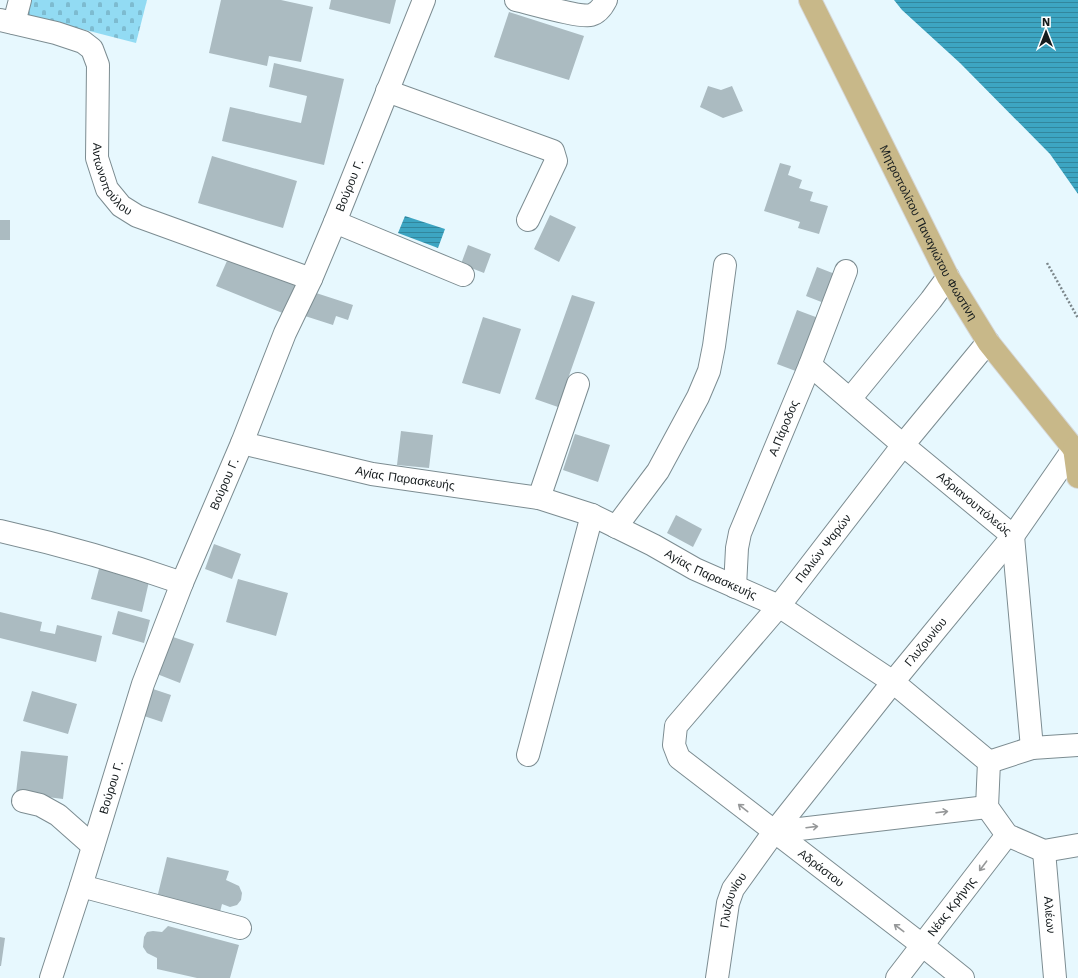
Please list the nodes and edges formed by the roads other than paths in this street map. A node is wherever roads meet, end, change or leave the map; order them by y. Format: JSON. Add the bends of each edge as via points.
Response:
{"nodes":[{"id":1,"x":20,"y":0,"type":"edge"},
{"id":2,"x":424,"y":0,"type":"edge"},
{"id":3,"x":516,"y":0,"type":"edge"},
{"id":4,"x":606,"y":0,"type":"edge"},
{"id":5,"x":810,"y":0,"type":"edge"},
{"id":6,"x":7,"y":22,"type":"edge"},
{"id":7,"x":387,"y":91,"type":"junction"},
{"id":8,"x":528,"y":220,"type":"dead end"},
{"id":9,"x":335,"y":222,"type":"junction"},
{"id":10,"x":725,"y":265,"type":"dead end"},
{"id":11,"x":846,"y":271,"type":"dead end"},
{"id":12,"x":463,"y":275,"type":"dead end"},
{"id":13,"x":948,"y":277,"type":"junction"},
{"id":14,"x":311,"y":279,"type":"junction"},
{"id":15,"x":988,"y":342,"type":"junction"},
{"id":16,"x":810,"y":365,"type":"junction"},
{"id":17,"x":578,"y":384,"type":"dead end"},
{"id":18,"x":850,"y":399,"type":"junction"},
{"id":19,"x":242,"y":443,"type":"junction"},
{"id":20,"x":903,"y":446,"type":"junction"},
{"id":21,"x":1076,"y":451,"type":"edge"},
{"id":22,"x":1078,"y":477,"type":"edge"},
{"id":23,"x":538,"y":498,"type":"junction"},
{"id":24,"x":592,"y":515,"type":"junction"},
{"id":25,"x":616,"y":527,"type":"junction"},
{"id":26,"x":0,"y":531,"type":"edge"},
{"id":27,"x":1013,"y":536,"type":"junction"},
{"id":28,"x":182,"y":583,"type":"junction"},
{"id":29,"x":735,"y":587,"type":"junction"},
{"id":30,"x":779,"y":606,"type":"junction"},
{"id":31,"x":893,"y":682,"type":"junction"},
{"id":32,"x":1078,"y":745,"type":"edge"},
{"id":33,"x":1032,"y":748,"type":"junction"},
{"id":34,"x":528,"y":755,"type":"dead end"},
{"id":35,"x":679,"y":758,"type":"joint"},
{"id":36,"x":989,"y":762,"type":"junction"},
{"id":37,"x":23,"y":801,"type":"dead end"},
{"id":38,"x":987,"y":807,"type":"junction"},
{"id":39,"x":774,"y":832,"type":"junction"},
{"id":40,"x":1007,"y":835,"type":"junction"},
{"id":41,"x":1078,"y":845,"type":"edge"},
{"id":42,"x":93,"y":846,"type":"junction"},
{"id":43,"x":1044,"y":851,"type":"junction"},
{"id":44,"x":81,"y":886,"type":"junction"},
{"id":45,"x":240,"y":928,"type":"dead end"},
{"id":46,"x":922,"y":945,"type":"junction"},
{"id":47,"x":719,"y":977,"type":"edge"},
{"id":48,"x":51,"y":978,"type":"edge"},
{"id":49,"x":898,"y":978,"type":"edge"},
{"id":50,"x":963,"y":978,"type":"edge"},
{"id":51,"x":1055,"y":978,"type":"edge"}],
"edges":[{"from":1,"to":6,"type":"street"},
{"from":2,"to":7,"type":"street","name":"Βούρου Γ."},
{"from":3,"to":4,"type":"street","via":[[590,16],[598,12]]},
{"from":5,"to":13,"type":"main road","name":"Μητροπολίτου Παναγιώτου Φωστίνη"},
{"from":6,"to":14,"type":"street","name":"Αντωνοπούλου","via":[[83,42],[92,49],[98,65],[97,158],[106,189],[121,206],[137,216]]},
{"from":7,"to":8,"type":"street","via":[[553,151],[556,161]]},
{"from":7,"to":9,"type":"street","name":"Βούρου Γ."},
{"from":9,"to":12,"type":"street"},
{"from":9,"to":14,"type":"street","name":"Βούρου Γ."},
{"from":10,"to":25,"type":"street","via":[[714,346],[698,397],[658,471]]},
{"from":11,"to":16,"type":"street","name":"Α.Πάροδος"},
{"from":13,"to":15,"type":"main road","name":"Μητροπολίτου Παναγιώτου Φωστίνη"},
{"from":13,"to":18,"type":"street"},
{"from":14,"to":19,"type":"street","name":"Βούρου Γ.","via":[[285,333]]},
{"from":15,"to":20,"type":"street","name":"Παλιών Ψαρών"},
{"from":15,"to":21,"type":"main road","name":"Μητροπολίτου Παναγιώτου Φωστίνη"},
{"from":16,"to":18,"type":"street","name":"Αδριανουπόλεώς"},
{"from":16,"to":29,"type":"street","name":"Α.Πάροδος","via":[[740,534]]},
{"from":17,"to":23,"type":"street"},
{"from":18,"to":20,"type":"street","name":"Αδριανουπόλεώς"},
{"from":19,"to":23,"type":"street","name":"Αγίας Παρασκευής","via":[[372,474]]},
{"from":19,"to":28,"type":"street","name":"Βούρου Γ."},
{"from":20,"to":27,"type":"street","name":"Αδριανουπόλεώς"},
{"from":20,"to":30,"type":"street","name":"Παλιών Ψαρών"},
{"from":21,"to":22,"type":"main road"},
{"from":21,"to":27,"type":"street","name":"Γλυζουνίου"},
{"from":23,"to":24,"type":"street","name":"Αγίας Παρασκευής"},
{"from":24,"to":25,"type":"street","name":"Αγίας Παρασκευής"},
{"from":24,"to":34,"type":"street"},
{"from":25,"to":29,"type":"street","name":"Αγίας Παρασκευής"},
{"from":26,"to":28,"type":"street","via":[[128,564]]},
{"from":27,"to":31,"type":"street","name":"Γλυζουνίου"},
{"from":27,"to":33,"type":"street","name":"Αδριανουπόλεώς"},
{"from":28,"to":42,"type":"street","name":"Βούρου Γ.","via":[[143,684]]},
{"from":29,"to":30,"type":"street","name":"Αγίας Παρασκευής"},
{"from":30,"to":31,"type":"street","name":"Αγίας Παρασκευής"},
{"from":30,"to":35,"type":"street","name":"Παλιών Ψαρών","via":[[676,726],[674,745]]},
{"from":31,"to":36,"type":"street","name":"Αγίας Παρασκευής"},
{"from":31,"to":39,"type":"street","name":"Γλυζουνίου"},
{"from":32,"to":33,"type":"street"},
{"from":33,"to":36,"type":"street"},
{"from":39,"to":35,"type":"street","name":"Αδράστου","one_way":true},
{"from":36,"to":38,"type":"street"},
{"from":37,"to":42,"type":"street","via":[[40,805],[58,815]]},
{"from":39,"to":38,"type":"street","one_way":true},
{"from":38,"to":40,"type":"street"},
{"from":46,"to":39,"type":"street","name":"Αδράστου","one_way":true},
{"from":39,"to":47,"type":"street","name":"Γλυζουνίου","via":[[733,888],[728,903]]},
{"from":40,"to":43,"type":"street"},
{"from":40,"to":46,"type":"street","name":"Νέας Κρήνης","one_way":true},
{"from":41,"to":43,"type":"street"},
{"from":42,"to":44,"type":"street","name":"Βούρου Γ."},
{"from":43,"to":51,"type":"street","name":"Αλιέων"},
{"from":44,"to":45,"type":"street"},
{"from":44,"to":48,"type":"street","name":"Βούρου Γ."},
{"from":46,"to":49,"type":"street","name":"Νέας Κρήνης"},
{"from":46,"to":50,"type":"street","name":"Αδράστου"}]}
